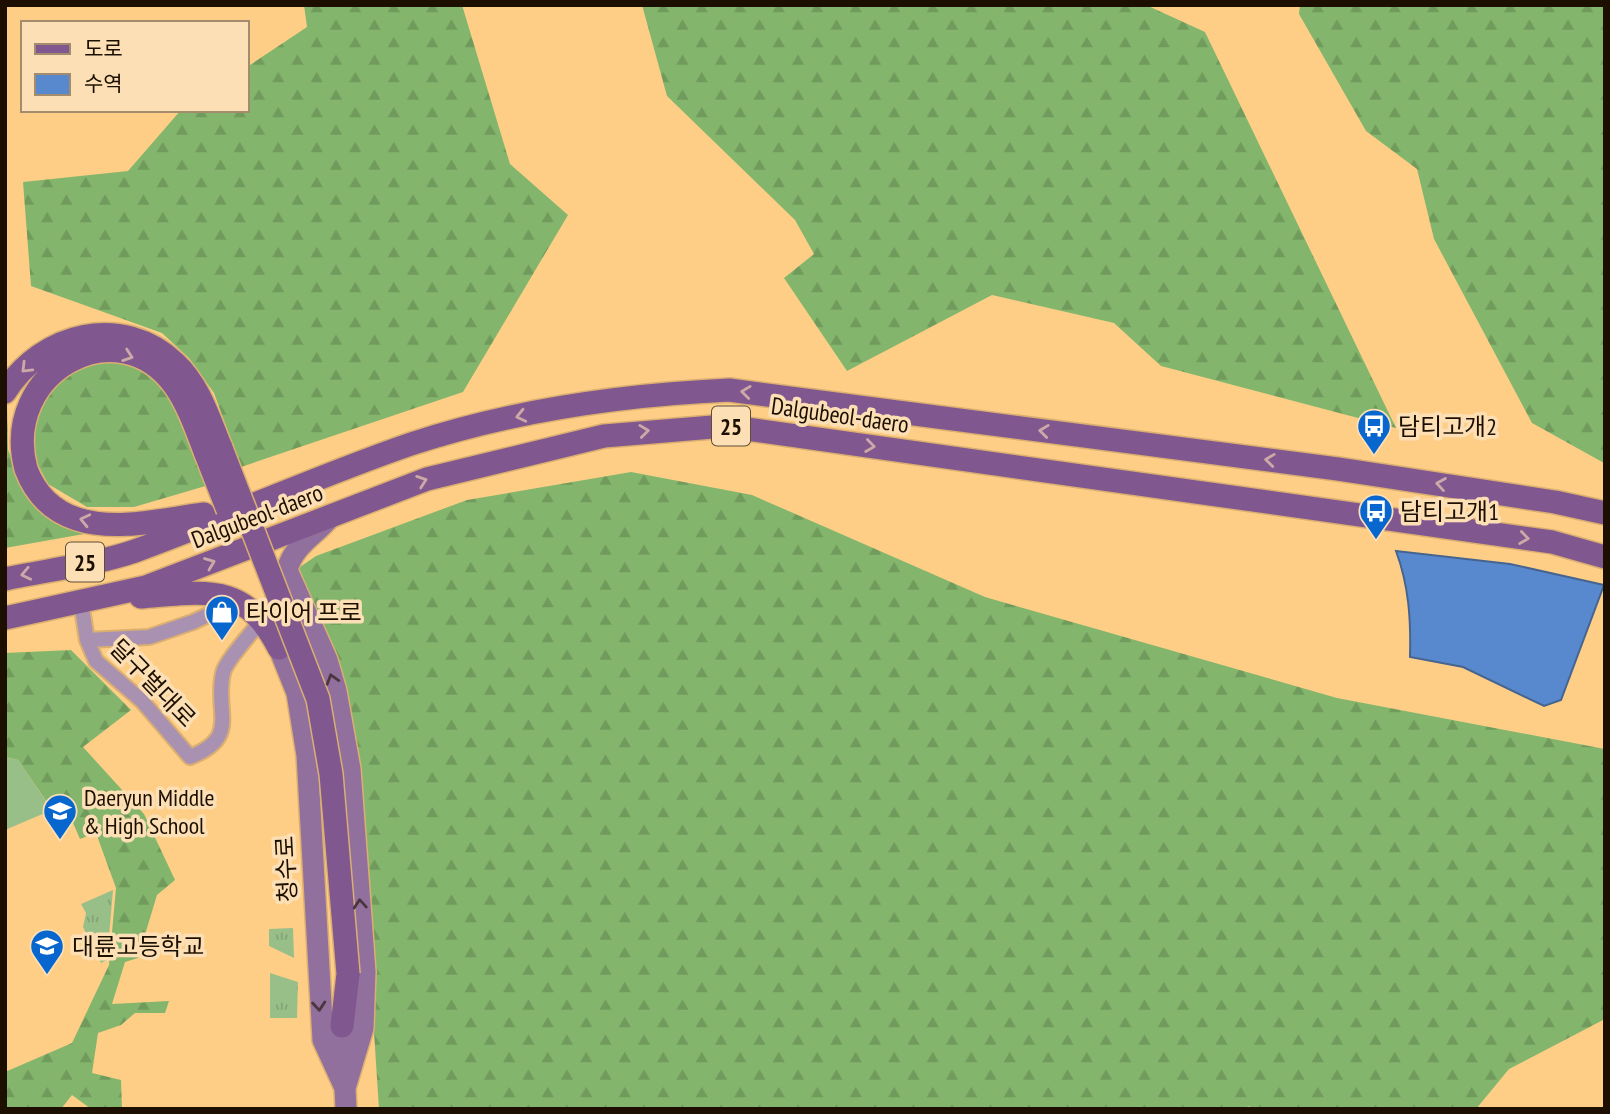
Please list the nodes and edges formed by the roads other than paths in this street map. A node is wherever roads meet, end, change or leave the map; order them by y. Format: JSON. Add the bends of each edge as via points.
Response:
{"nodes":[{"id":1,"x":5,"y":392,"type":"edge"},
{"id":2,"x":214,"y":451,"type":"junction"},
{"id":3,"x":271,"y":495,"type":"junction"},
{"id":4,"x":1605,"y":513,"type":"edge"},
{"id":5,"x":332,"y":515,"type":"junction"},
{"id":6,"x":1605,"y":556,"type":"edge"},
{"id":7,"x":5,"y":579,"type":"edge"},
{"id":8,"x":89,"y":600,"type":"junction"},
{"id":9,"x":238,"y":601,"type":"junction"},
{"id":10,"x":5,"y":618,"type":"edge"},
{"id":11,"x":262,"y":619,"type":"junction"},
{"id":12,"x":87,"y":640,"type":"junction"},
{"id":13,"x":279,"y":648,"type":"joint"},
{"id":14,"x":348,"y":974,"type":"junction"},
{"id":15,"x":342,"y":1026,"type":"joint"},
{"id":16,"x":346,"y":1098,"type":"edge"}],
"edges":[{"from":2,"to":1,"type":"main road","one_way":true,"via":[[201,398],[176,364],[146,342],[118,334],[78,337],[46,350],[25,366]]},
{"from":3,"to":2,"type":"main road","one_way":true,"via":[[208,513],[116,525],[77,519],[58,511],[30,479],[21,457],[17,424],[31,388],[61,361],[94,351],[124,352],[158,369],[174,385]]},
{"from":2,"to":14,"type":"main road","bridge":true,"via":[[304,703]]},
{"from":4,"to":3,"type":"main road","name":"Dalgubeol-daero","number":"25","one_way":true,"via":[[1338,469],[729,390],[648,394],[542,411],[414,444]]},
{"from":3,"to":7,"type":"main road","name":"Dalgubeol-daero","number":"25","one_way":true,"via":[[132,552]]},
{"from":5,"to":6,"type":"main road","name":"Dalgubeol-daero","number":"25","one_way":true,"via":[[427,479],[546,449],[643,431],[725,426],[1552,542]]},
{"from":8,"to":5,"type":"main road","name":"Dalgubeol-daero","number":"25","one_way":true,"via":[[183,574]]},
{"from":14,"to":5,"type":"main road","one_way":true,"via":[[351,769],[327,660],[287,570],[302,542]]},
{"from":8,"to":9,"type":"main road","via":[[195,593]]},
{"from":8,"to":10,"type":"main road","name":"Dalgubeol-daero","number":"25"},
{"from":8,"to":12,"type":"street","name":"달구벌대로"},
{"from":9,"to":11,"type":"main road"},
{"from":9,"to":12,"type":"street","name":"달구벌대로","via":[[149,637]]},
{"from":11,"to":12,"type":"street","name":"달구벌대로","via":[[223,672],[219,739],[190,757],[142,701],[96,661]]},
{"from":11,"to":13,"type":"main road"},
{"from":13,"to":16,"type":"main road","name":"청수로","one_way":true,"via":[[297,693],[307,755],[323,1040]]},
{"from":14,"to":15,"type":"main road"},
{"from":14,"to":16,"type":"main road","via":[[363,1028]]},
{"from":15,"to":16,"type":"main road"}]}
